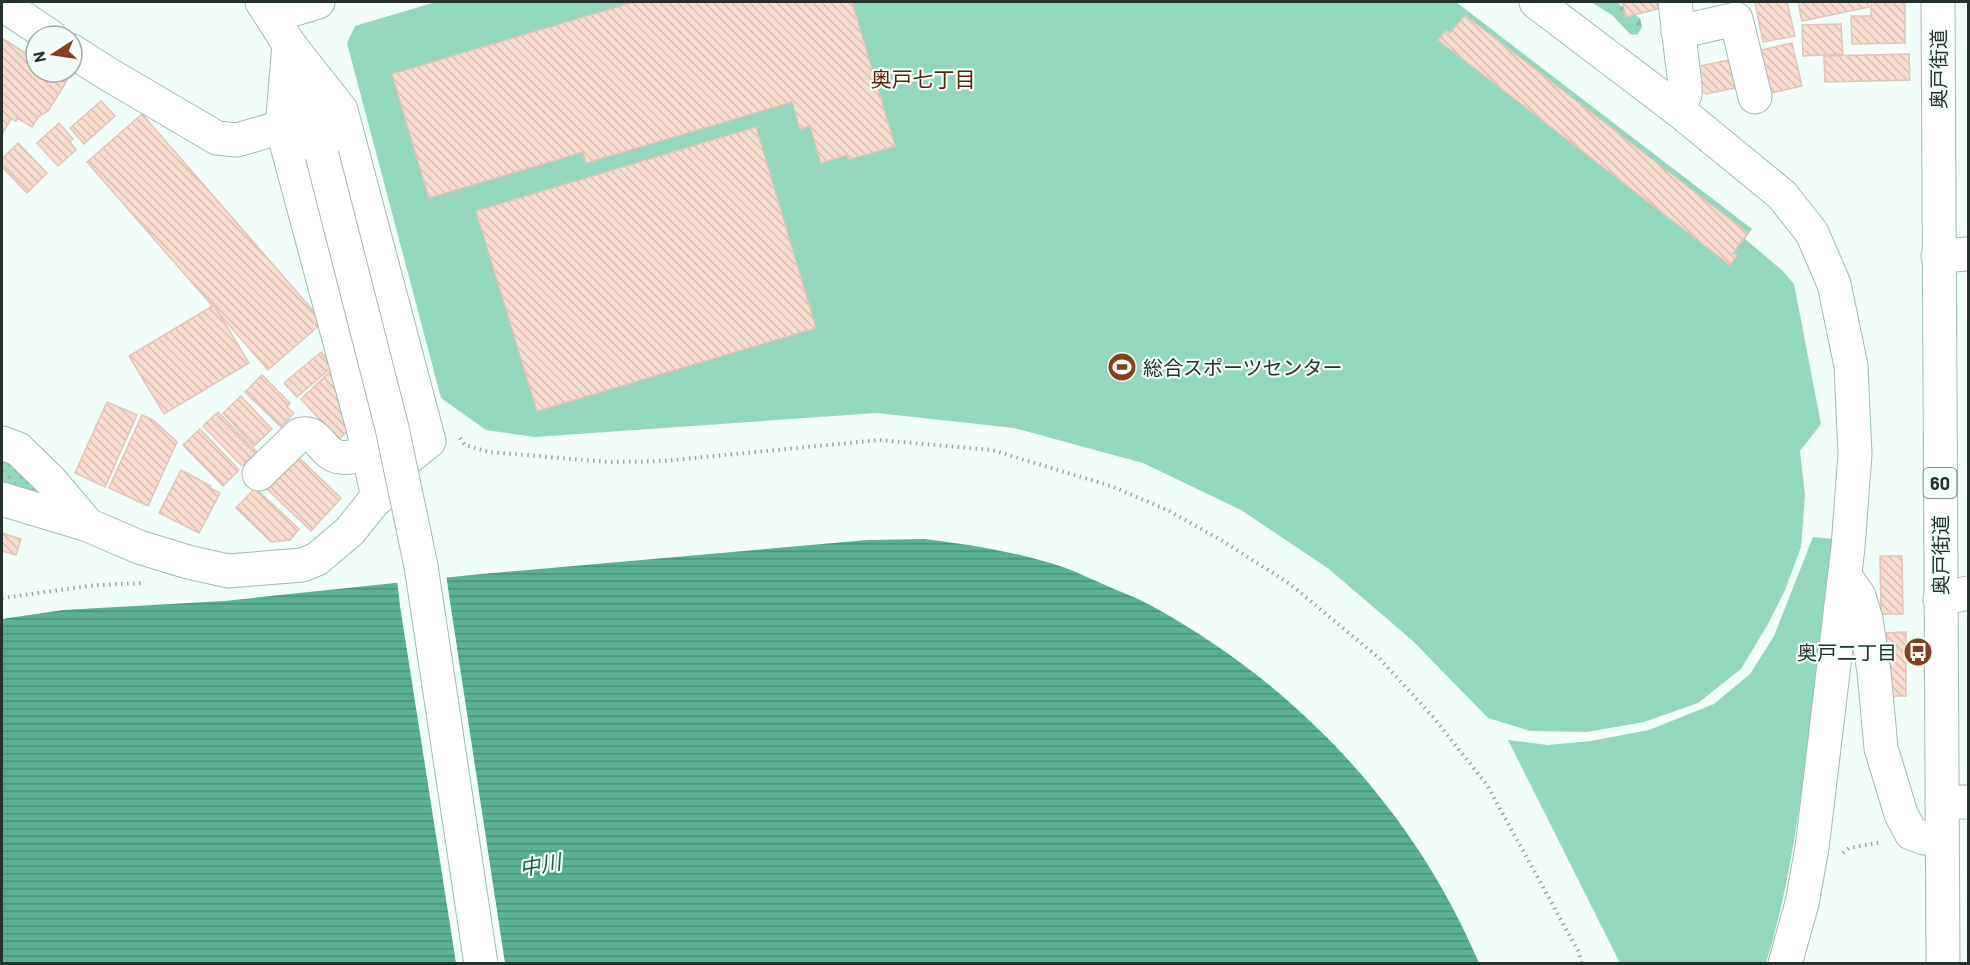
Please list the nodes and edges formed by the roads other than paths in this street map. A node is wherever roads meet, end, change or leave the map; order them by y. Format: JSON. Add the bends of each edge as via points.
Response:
{"nodes":[{"id":1,"x":318,"y":2,"type":"edge"},
{"id":2,"x":1536,"y":2,"type":"edge"},
{"id":3,"x":1938,"y":2,"type":"edge"},
{"id":4,"x":2,"y":4,"type":"edge"},
{"id":5,"x":267,"y":9,"type":"edge"},
{"id":6,"x":1676,"y":17,"type":"edge"},
{"id":7,"x":32,"y":24,"type":"edge"},
{"id":8,"x":289,"y":44,"type":"junction"},
{"id":9,"x":84,"y":59,"type":"edge"},
{"id":10,"x":1755,"y":97,"type":"dead end"},
{"id":11,"x":1677,"y":110,"type":"junction"},
{"id":12,"x":282,"y":127,"type":"junction"},
{"id":13,"x":1953,"y":255,"type":"edge"},
{"id":14,"x":2,"y":443,"type":"edge"},
{"id":15,"x":369,"y":454,"type":"junction"},
{"id":16,"x":259,"y":474,"type":"dead end"},
{"id":17,"x":378,"y":498,"type":"junction"},
{"id":18,"x":2,"y":499,"type":"edge"},
{"id":19,"x":88,"y":525,"type":"junction"},
{"id":20,"x":1845,"y":576,"type":"junction"},
{"id":21,"x":1954,"y":596,"type":"edge"},
{"id":22,"x":1955,"y":802,"type":"edge"},
{"id":23,"x":1926,"y":836,"type":"junction"},
{"id":24,"x":481,"y":963,"type":"edge"},
{"id":25,"x":1785,"y":963,"type":"edge"},
{"id":26,"x":1943,"y":963,"type":"edge"}],
"edges":[{"from":1,"to":5,"type":"street"},
{"from":2,"to":11,"type":"street"},
{"from":3,"to":13,"type":"street","name":"奥戸街道","number":"60"},
{"from":4,"to":7,"type":"street"},
{"from":5,"to":8,"type":"street"},
{"from":6,"to":10,"type":"street","via":[[1736,19]]},
{"from":6,"to":11,"type":"street","via":[[1685,85],[1685,95]]},
{"from":8,"to":12,"type":"street"},
{"from":8,"to":17,"type":"street","via":[[341,110],[442,435],[409,457]]},
{"from":8,"to":24,"type":"street","bridge":true,"via":[[322,155],[392,428],[421,566]]},
{"from":9,"to":12,"type":"street","via":[[217,138],[237,140]]},
{"from":11,"to":20,"type":"street","via":[[1782,195],[1812,233],[1834,284],[1851,366],[1855,454]]},
{"from":12,"to":15,"type":"street"},
{"from":13,"to":21,"type":"street","name":"奥戸街道","number":"60"},
{"from":14,"to":19,"type":"street","via":[[18,449]]},
{"from":15,"to":16,"type":"street","via":[[341,458],[311,434],[304,433]]},
{"from":15,"to":17,"type":"street"},
{"from":17,"to":19,"type":"street","via":[[350,531],[317,559],[302,565],[228,571],[139,547]]},
{"from":18,"to":19,"type":"street"},
{"from":20,"to":23,"type":"street","via":[[1859,596],[1866,619],[1881,748],[1901,814]]},
{"from":20,"to":25,"type":"street","via":[[1812,848]]},
{"from":21,"to":22,"type":"street","name":"奥戸街道","number":"60"},
{"from":22,"to":23,"type":"street","name":"奥戸街道","number":"60"},
{"from":23,"to":26,"type":"street","name":"奥戸街道","number":"60"}]}
